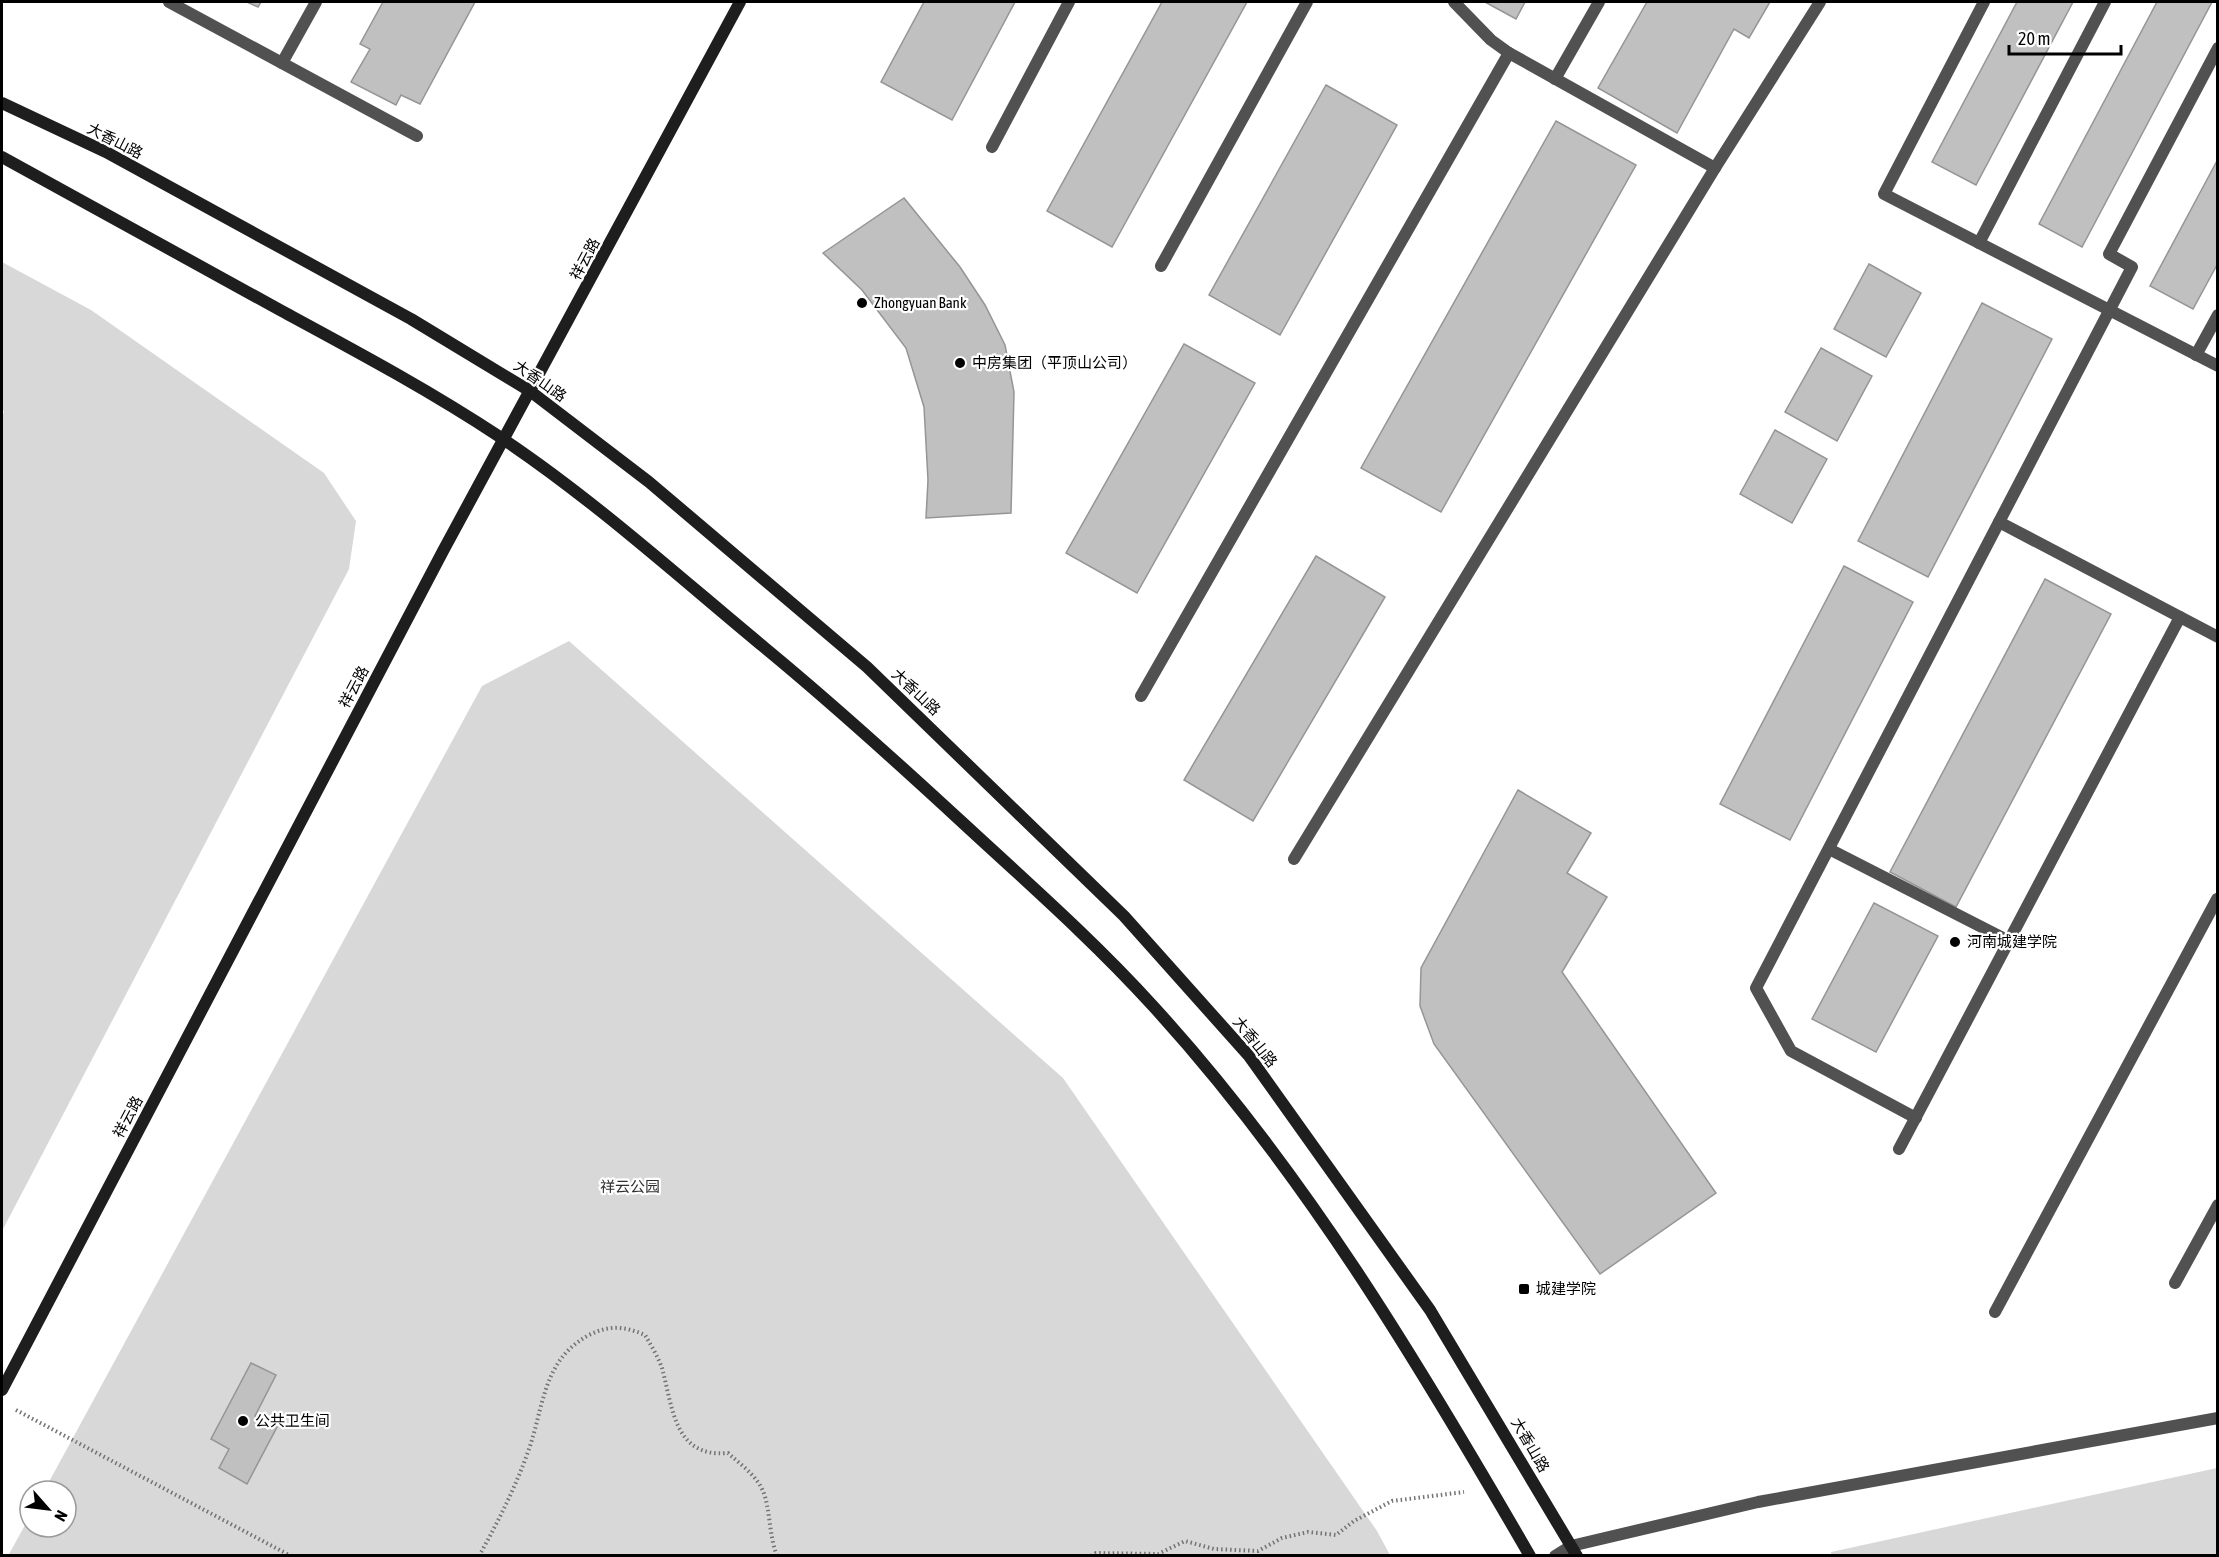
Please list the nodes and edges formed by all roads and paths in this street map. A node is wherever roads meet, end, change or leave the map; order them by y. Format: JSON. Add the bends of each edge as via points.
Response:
{"nodes":[{"id":1,"x":169,"y":2,"type":"edge"},
{"id":2,"x":316,"y":2,"type":"edge"},
{"id":3,"x":740,"y":2,"type":"edge"},
{"id":4,"x":1068,"y":2,"type":"edge"},
{"id":5,"x":1307,"y":2,"type":"edge"},
{"id":6,"x":1454,"y":2,"type":"edge"},
{"id":7,"x":1599,"y":2,"type":"edge"},
{"id":8,"x":1820,"y":2,"type":"edge"},
{"id":9,"x":1984,"y":2,"type":"edge"},
{"id":10,"x":2105,"y":2,"type":"edge"},
{"id":11,"x":2217,"y":48,"type":"edge"},
{"id":12,"x":1509,"y":53,"type":"junction"},
{"id":13,"x":282,"y":63,"type":"junction"},
{"id":14,"x":1555,"y":79,"type":"junction"},
{"id":15,"x":2,"y":103,"type":"edge"},
{"id":16,"x":417,"y":136,"type":"dead end"},
{"id":17,"x":992,"y":147,"type":"dead end"},
{"id":18,"x":2,"y":157,"type":"edge"},
{"id":19,"x":1715,"y":168,"type":"junction"},
{"id":20,"x":1979,"y":243,"type":"junction"},
{"id":21,"x":1161,"y":266,"type":"dead end"},
{"id":22,"x":2110,"y":309,"type":"junction"},
{"id":23,"x":2217,"y":315,"type":"edge"},
{"id":24,"x":2196,"y":355,"type":"junction"},
{"id":25,"x":2217,"y":366,"type":"edge"},
{"id":26,"x":530,"y":391,"type":"junction"},
{"id":27,"x":503,"y":439,"type":"junction"},
{"id":28,"x":2000,"y":522,"type":"junction"},
{"id":29,"x":2180,"y":617,"type":"junction"},
{"id":30,"x":2217,"y":637,"type":"edge"},
{"id":31,"x":1141,"y":696,"type":"dead end"},
{"id":32,"x":1829,"y":849,"type":"junction"},
{"id":33,"x":1294,"y":859,"type":"dead end"},
{"id":34,"x":2217,"y":899,"type":"edge"},
{"id":35,"x":2008,"y":941,"type":"junction"},
{"id":36,"x":1916,"y":1118,"type":"junction"},
{"id":37,"x":1899,"y":1149,"type":"dead end"},
{"id":38,"x":2217,"y":1205,"type":"edge"},
{"id":39,"x":2175,"y":1283,"type":"dead end"},
{"id":40,"x":1995,"y":1312,"type":"dead end"},
{"id":41,"x":2,"y":1390,"type":"edge"},
{"id":42,"x":10,"y":1408,"type":"dead end"},
{"id":43,"x":2217,"y":1418,"type":"edge"},
{"id":44,"x":1491,"y":1488,"type":"junction"},
{"id":45,"x":1574,"y":1551,"type":"edge"},
{"id":46,"x":291,"y":1556,"type":"edge"},
{"id":47,"x":479,"y":1556,"type":"edge"},
{"id":48,"x":777,"y":1556,"type":"edge"},
{"id":49,"x":1091,"y":1556,"type":"edge"},
{"id":50,"x":1530,"y":1556,"type":"edge"},
{"id":51,"x":1556,"y":1556,"type":"edge"}],
"edges":[{"from":1,"to":13,"type":"street"},
{"from":2,"to":13,"type":"street"},
{"from":3,"to":26,"type":"main road","name":"祥云路"},
{"from":4,"to":17,"type":"street"},
{"from":5,"to":21,"type":"street"},
{"from":6,"to":12,"type":"street"},
{"from":7,"to":14,"type":"street"},
{"from":8,"to":19,"type":"street"},
{"from":9,"to":20,"type":"street","via":[[1884,194]]},
{"from":10,"to":20,"type":"street"},
{"from":11,"to":22,"type":"street","via":[[2109,254],[2132,267]]},
{"from":12,"to":14,"type":"street"},
{"from":12,"to":31,"type":"street"},
{"from":13,"to":16,"type":"street"},
{"from":14,"to":19,"type":"street"},
{"from":15,"to":26,"type":"main road","name":"大香山路","via":[[106,152],[411,319]]},
{"from":18,"to":27,"type":"main road","via":[[382,366]]},
{"from":19,"to":33,"type":"street"},
{"from":20,"to":22,"type":"street"},
{"from":22,"to":24,"type":"street"},
{"from":22,"to":28,"type":"street"},
{"from":23,"to":24,"type":"street"},
{"from":24,"to":25,"type":"street"},
{"from":26,"to":27,"type":"main road","name":"祥云路"},
{"from":26,"to":45,"type":"main road","name":"大香山路","via":[[649,482],[867,667],[1124,916],[1205,1005],[1300,1124],[1430,1310]]},
{"from":27,"to":41,"type":"main road","name":"祥云路"},
{"from":27,"to":44,"type":"main road","via":[[689,585],[903,766],[1031,883],[1156,1009],[1267,1146],[1320,1220],[1410,1353]]},
{"from":28,"to":29,"type":"street"},
{"from":28,"to":32,"type":"street"},
{"from":29,"to":30,"type":"street"},
{"from":29,"to":35,"type":"street"},
{"from":32,"to":35,"type":"street"},
{"from":32,"to":36,"type":"street","via":[[1756,988],[1791,1051]]},
{"from":34,"to":40,"type":"street"},
{"from":35,"to":36,"type":"street"},
{"from":36,"to":37,"type":"street"},
{"from":38,"to":39,"type":"street"},
{"from":42,"to":46,"type":"path"},
{"from":43,"to":45,"type":"street","via":[[1758,1502]]},
{"from":44,"to":49,"type":"path","via":[[1392,1501],[1336,1534],[1308,1532],[1282,1538],[1258,1551],[1214,1549],[1185,1541],[1158,1554]]},
{"from":44,"to":50,"type":"main road"},
{"from":45,"to":51,"type":"street"},
{"from":47,"to":48,"type":"path","via":[[516,1484],[558,1359],[577,1341],[603,1328],[625,1327],[645,1335],[661,1365],[672,1409],[686,1442],[710,1455],[728,1453],[763,1491]]}]}
